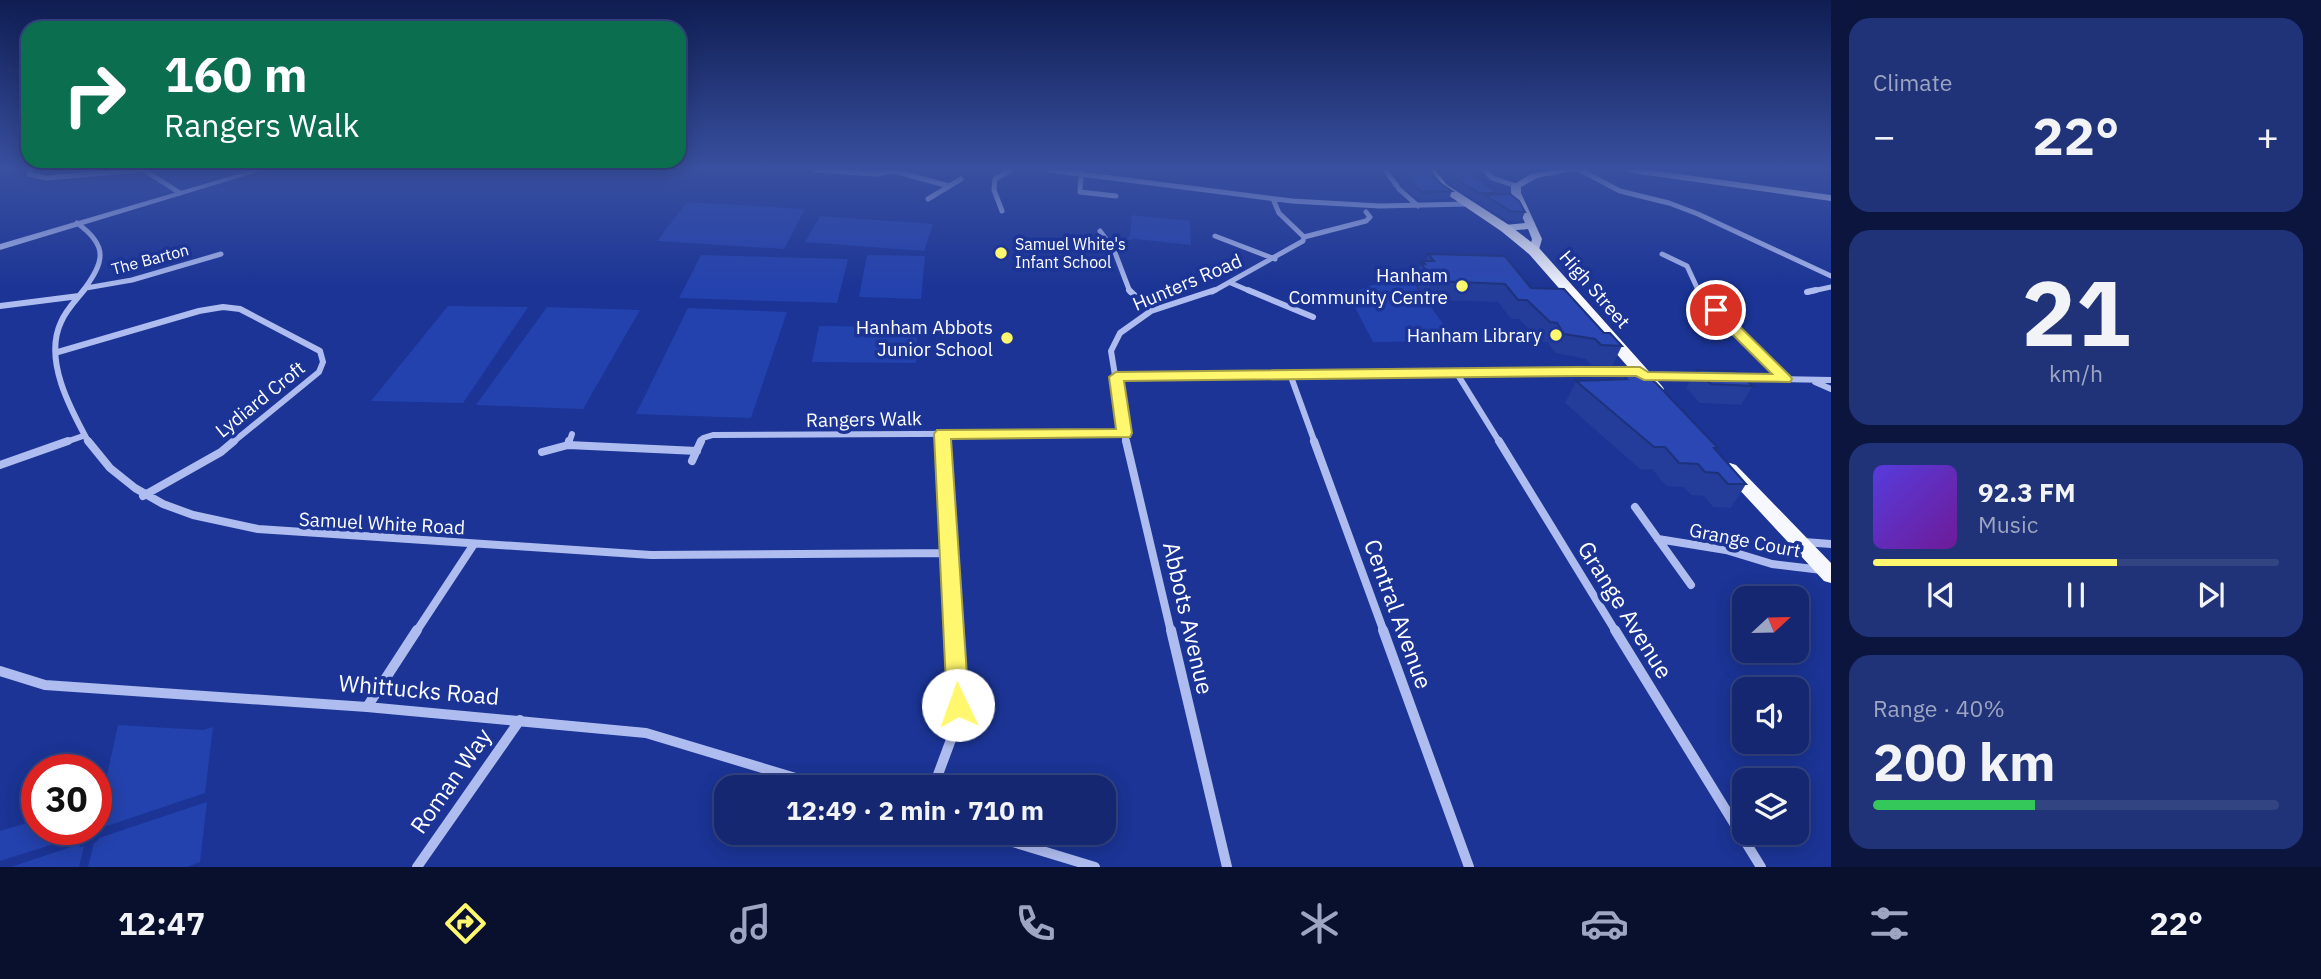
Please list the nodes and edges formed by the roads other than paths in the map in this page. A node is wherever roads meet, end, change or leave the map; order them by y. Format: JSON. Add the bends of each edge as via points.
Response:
{"nodes":[{"id":1,"x":120,"y":210,"type":"edge"},
{"id":2,"x":1278,"y":210,"type":"edge"},
{"id":3,"x":1478,"y":210,"type":"edge"},
{"id":4,"x":1525,"y":210,"type":"edge"},
{"id":5,"x":1689,"y":210,"type":"edge"},
{"id":6,"x":1366,"y":212,"type":"dead end"},
{"id":7,"x":77,"y":223,"type":"junction"},
{"id":8,"x":1532,"y":226,"type":"junction"},
{"id":9,"x":1100,"y":231,"type":"dead end"},
{"id":10,"x":1511,"y":231,"type":"junction"},
{"id":11,"x":1215,"y":236,"type":"dead end"},
{"id":12,"x":1304,"y":237,"type":"junction"},
{"id":13,"x":0,"y":247,"type":"edge"},
{"id":14,"x":1534,"y":251,"type":"junction"},
{"id":15,"x":221,"y":254,"type":"dead end"},
{"id":16,"x":1662,"y":254,"type":"dead end"},
{"id":17,"x":1275,"y":258,"type":"junction"},
{"id":18,"x":1831,"y":276,"type":"edge"},
{"id":19,"x":1231,"y":283,"type":"junction"},
{"id":20,"x":1831,"y":287,"type":"edge"},
{"id":21,"x":86,"y":288,"type":"junction"},
{"id":22,"x":1807,"y":292,"type":"dead end"},
{"id":23,"x":79,"y":296,"type":"junction"},
{"id":24,"x":0,"y":306,"type":"edge"},
{"id":25,"x":1151,"y":312,"type":"junction"},
{"id":26,"x":1313,"y":317,"type":"dead end"},
{"id":27,"x":58,"y":352,"type":"junction"},
{"id":28,"x":1456,"y":372,"type":"junction"},
{"id":29,"x":1290,"y":374,"type":"junction"},
{"id":30,"x":1642,"y":374,"type":"junction"},
{"id":31,"x":1116,"y":377,"type":"junction"},
{"id":32,"x":1713,"y":377,"type":"edge"},
{"id":33,"x":1727,"y":378,"type":"edge"},
{"id":34,"x":1785,"y":379,"type":"junction"},
{"id":35,"x":1811,"y":380,"type":"junction"},
{"id":36,"x":1831,"y":380,"type":"edge"},
{"id":37,"x":1831,"y":389,"type":"edge"},
{"id":38,"x":1671,"y":405,"type":"edge"},
{"id":39,"x":1124,"y":433,"type":"junction"},
{"id":40,"x":572,"y":434,"type":"dead end"},
{"id":41,"x":942,"y":434,"type":"junction"},
{"id":42,"x":83,"y":436,"type":"junction"},
{"id":43,"x":568,"y":445,"type":"junction"},
{"id":44,"x":697,"y":451,"type":"junction"},
{"id":45,"x":542,"y":452,"type":"dead end"},
{"id":46,"x":1717,"y":455,"type":"edge"},
{"id":47,"x":692,"y":461,"type":"dead end"},
{"id":48,"x":0,"y":465,"type":"edge"},
{"id":49,"x":144,"y":496,"type":"junction"},
{"id":50,"x":1635,"y":507,"type":"dead end"},
{"id":51,"x":1658,"y":539,"type":"junction"},
{"id":52,"x":1800,"y":542,"type":"junction"},
{"id":53,"x":474,"y":544,"type":"junction"},
{"id":54,"x":1831,"y":544,"type":"edge"},
{"id":55,"x":950,"y":553,"type":"junction"},
{"id":56,"x":1829,"y":573,"type":"edge"},
{"id":57,"x":1691,"y":584,"type":"dead end"},
{"id":58,"x":0,"y":671,"type":"edge"},
{"id":59,"x":368,"y":707,"type":"junction"},
{"id":60,"x":520,"y":720,"type":"junction"},
{"id":61,"x":787,"y":775,"type":"edge"},
{"id":62,"x":938,"y":775,"type":"edge"},
{"id":63,"x":1023,"y":845,"type":"edge"},
{"id":64,"x":417,"y":867,"type":"edge"},
{"id":65,"x":1095,"y":867,"type":"edge"},
{"id":66,"x":1227,"y":867,"type":"edge"},
{"id":67,"x":1469,"y":867,"type":"edge"},
{"id":68,"x":1761,"y":867,"type":"edge"}],
"edges":[{"from":1,"to":7,"type":"street"},
{"from":2,"to":12,"type":"street"},
{"from":3,"to":10,"type":"main road","name":"High Street"},
{"from":4,"to":8,"type":"main road"},
{"from":5,"to":18,"type":"street"},
{"from":6,"to":12,"type":"street","name":"Hunters Road","via":[[1370,217],[1366,221]]},
{"from":7,"to":13,"type":"street"},
{"from":7,"to":21,"type":"street","name":"Samuel White Road","via":[[101,245],[98,270]]},
{"from":8,"to":10,"type":"main road","via":[[1528,231]]},
{"from":8,"to":14,"type":"main road","via":[[1537,239]]},
{"from":9,"to":25,"type":"street","via":[[1115,250],[1127,286]]},
{"from":10,"to":14,"type":"main road","name":"High Street"},
{"from":11,"to":17,"type":"street"},
{"from":12,"to":17,"type":"street","name":"Hunters Road"},
{"from":14,"to":30,"type":"main road","name":"High Street"},
{"from":15,"to":21,"type":"street","name":"The Barton"},
{"from":16,"to":34,"type":"street","via":[[1687,266],[1698,290]]},
{"from":17,"to":19,"type":"street","name":"Hunters Road"},
{"from":19,"to":25,"type":"street","name":"Hunters Road"},
{"from":19,"to":26,"type":"street"},
{"from":20,"to":22,"type":"street"},
{"from":21,"to":23,"type":"street","name":"Samuel White Road"},
{"from":23,"to":24,"type":"street"},
{"from":23,"to":27,"type":"street","name":"Samuel White Road","via":[[57,330]]},
{"from":25,"to":31,"type":"street","name":"Hunters Road","via":[[1132,323],[1115,342],[1111,351]]},
{"from":27,"to":42,"type":"street","name":"Samuel White Road","via":[[60,384]]},
{"from":27,"to":49,"type":"street","name":"Lydiard Croft","via":[[223,307],[240,309],[320,351],[323,362],[319,372],[246,433]]},
{"from":28,"to":29,"type":"street"},
{"from":28,"to":30,"type":"street"},
{"from":28,"to":68,"type":"street","name":"Grange Avenue"},
{"from":29,"to":31,"type":"street"},
{"from":29,"to":67,"type":"street","name":"Central Avenue"},
{"from":30,"to":32,"type":"street"},
{"from":30,"to":38,"type":"main road","name":"High Street"},
{"from":31,"to":39,"type":"street","name":"Abbots Avenue"},
{"from":33,"to":34,"type":"street"},
{"from":34,"to":35,"type":"street"},
{"from":35,"to":36,"type":"street"},
{"from":35,"to":37,"type":"street"},
{"from":39,"to":41,"type":"street","name":"Rangers Walk"},
{"from":39,"to":66,"type":"street","name":"Abbots Avenue"},
{"from":40,"to":43,"type":"street"},
{"from":41,"to":44,"type":"street","name":"Rangers Walk","via":[[713,435],[703,438]]},
{"from":41,"to":55,"type":"street"},
{"from":42,"to":48,"type":"street"},
{"from":42,"to":49,"type":"street","name":"Samuel White Road","via":[[108,469]]},
{"from":43,"to":44,"type":"street"},
{"from":43,"to":45,"type":"street"},
{"from":44,"to":47,"type":"street"},
{"from":46,"to":52,"type":"main road"},
{"from":49,"to":53,"type":"street","name":"Samuel White Road","via":[[182,512],[248,529]]},
{"from":50,"to":51,"type":"street","name":"Grange Court"},
{"from":51,"to":56,"type":"street","name":"Grange Court"},
{"from":51,"to":57,"type":"street","name":"Grange Court"},
{"from":52,"to":54,"type":"street"},
{"from":52,"to":56,"type":"main road"},
{"from":53,"to":55,"type":"street","name":"Samuel White Road","via":[[652,555]]},
{"from":53,"to":59,"type":"street"},
{"from":55,"to":62,"type":"street","via":[[959,718]]},
{"from":58,"to":59,"type":"street","name":"Whittucks Road","via":[[44,685]]},
{"from":59,"to":60,"type":"street","name":"Whittucks Road"},
{"from":60,"to":61,"type":"street","name":"Whittucks Road","via":[[646,733]]},
{"from":60,"to":64,"type":"street","name":"Roman Way"},
{"from":63,"to":65,"type":"street"}]}
